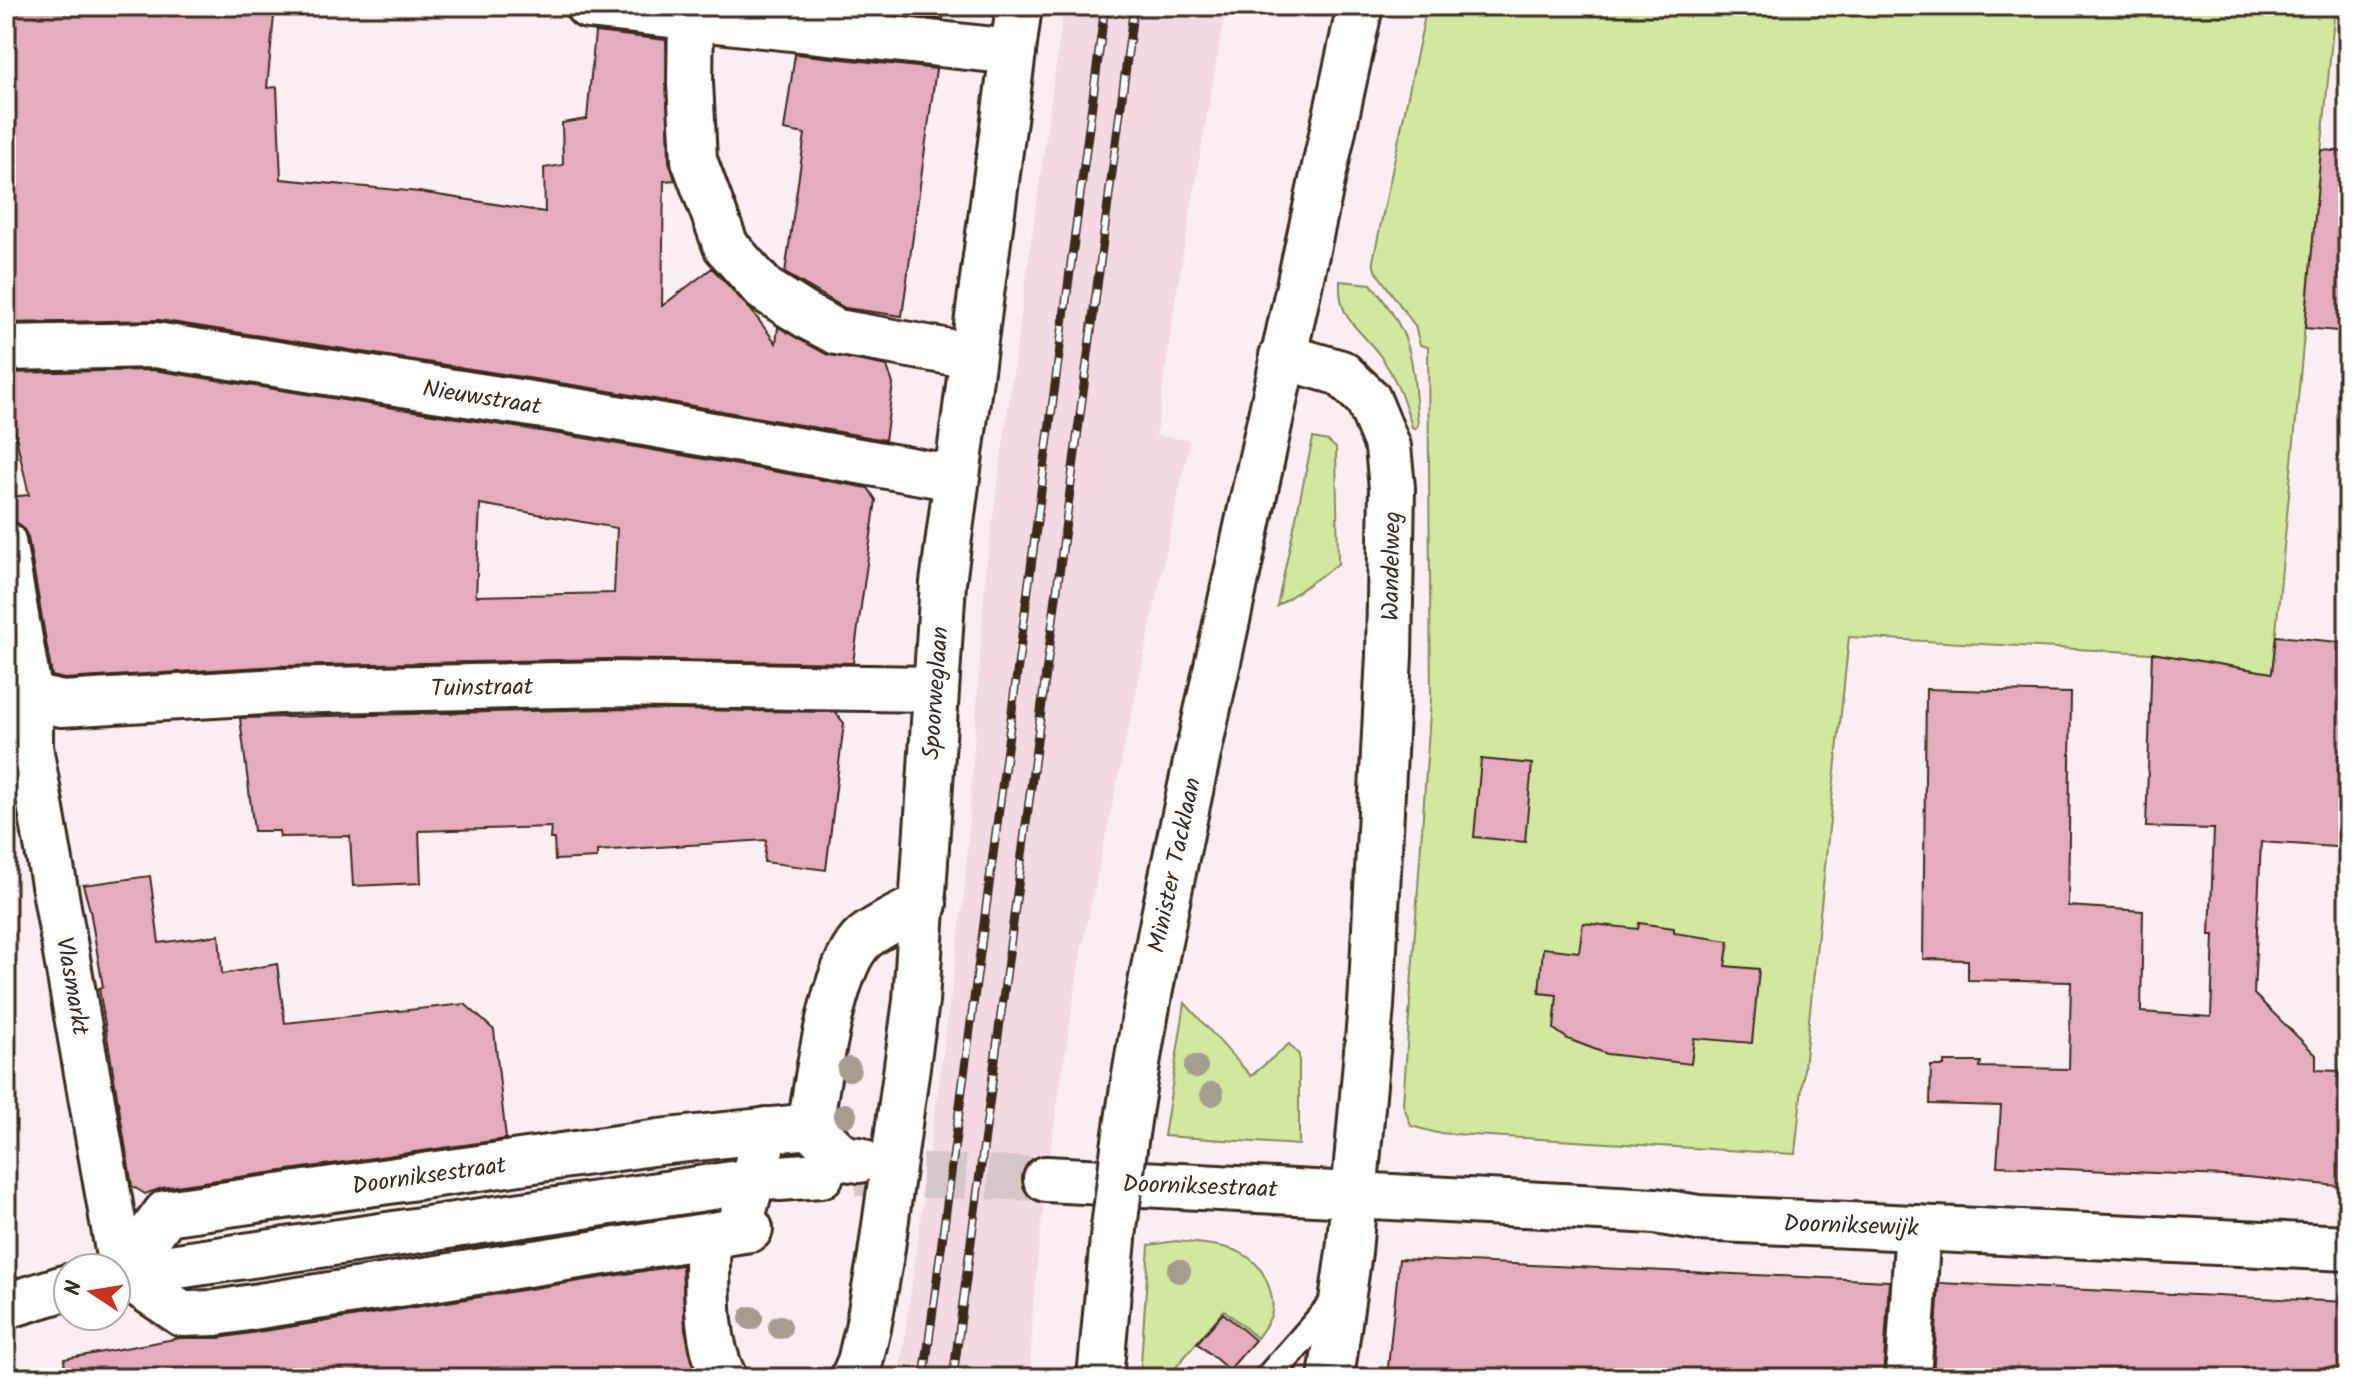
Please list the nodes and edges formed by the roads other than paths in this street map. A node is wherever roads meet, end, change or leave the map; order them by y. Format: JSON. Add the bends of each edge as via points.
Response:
{"nodes":[{"id":1,"x":588,"y":6,"type":"edge"},
{"id":2,"x":1019,"y":6,"type":"edge"},
{"id":3,"x":1360,"y":6,"type":"edge"},
{"id":4,"x":691,"y":16,"type":"junction"},
{"id":5,"x":1013,"y":52,"type":"junction"},
{"id":6,"x":6,"y":348,"type":"edge"},
{"id":7,"x":972,"y":356,"type":"junction"},
{"id":8,"x":1282,"y":356,"type":"junction"},
{"id":9,"x":955,"y":478,"type":"junction"},
{"id":10,"x":6,"y":541,"type":"edge"},
{"id":11,"x":934,"y":689,"type":"junction"},
{"id":12,"x":18,"y":697,"type":"edge"},
{"id":13,"x":924,"y":904,"type":"junction"},
{"id":14,"x":810,"y":1126,"type":"junction"},
{"id":15,"x":766,"y":1130,"type":"junction"},
{"id":16,"x":819,"y":1171,"type":"dead end"},
{"id":17,"x":1046,"y":1179,"type":"tunnel mouth"},
{"id":18,"x":732,"y":1184,"type":"dead end"},
{"id":19,"x":1354,"y":1195,"type":"junction"},
{"id":20,"x":1918,"y":1228,"type":"junction"},
{"id":21,"x":732,"y":1231,"type":"junction"},
{"id":22,"x":2348,"y":1248,"type":"edge"},
{"id":23,"x":115,"y":1252,"type":"edge"},
{"id":24,"x":132,"y":1257,"type":"edge"},
{"id":25,"x":132,"y":1272,"type":"edge"},
{"id":26,"x":132,"y":1282,"type":"edge"},
{"id":27,"x":1344,"y":1291,"type":"junction"},
{"id":28,"x":52,"y":1292,"type":"edge"},
{"id":29,"x":6,"y":1306,"type":"edge"},
{"id":30,"x":1328,"y":1372,"type":"edge"},
{"id":31,"x":724,"y":1378,"type":"edge"},
{"id":32,"x":853,"y":1378,"type":"edge"},
{"id":33,"x":1100,"y":1378,"type":"edge"},
{"id":34,"x":1268,"y":1378,"type":"edge"},
{"id":35,"x":1908,"y":1378,"type":"edge"}],
"edges":[{"from":1,"to":4,"type":"street"},
{"from":2,"to":5,"type":"street","name":"Spoorweglaan"},
{"from":3,"to":8,"type":"street"},
{"from":4,"to":5,"type":"street"},
{"from":4,"to":7,"type":"street","via":[[694,160],[726,246],[764,289],[837,332]]},
{"from":5,"to":7,"type":"street","name":"Spoorweglaan"},
{"from":6,"to":9,"type":"street","name":"Nieuwstraat","via":[[155,345]]},
{"from":7,"to":9,"type":"street","name":"Spoorweglaan"},
{"from":8,"to":19,"type":"street","name":"Wandelweg","via":[[1341,373],[1361,390],[1382,428],[1391,468],[1389,655],[1371,1006]]},
{"from":8,"to":33,"type":"street","name":"Minister Tacklaan","bridge":true,"via":[[1139,1041]]},
{"from":9,"to":11,"type":"street","name":"Spoorweglaan"},
{"from":10,"to":12,"type":"street","via":[[30,679]]},
{"from":11,"to":12,"type":"street","name":"Tuinstraat","via":[[609,684],[280,691],[62,704]]},
{"from":11,"to":13,"type":"street","name":"Spoorweglaan"},
{"from":12,"to":23,"type":"street","name":"Vlasmarkt"},
{"from":13,"to":14,"type":"street","via":[[865,938],[848,960]]},
{"from":13,"to":32,"type":"street","name":"Spoorweglaan","via":[[881,1255]]},
{"from":14,"to":15,"type":"street","name":"Doorniksestraat"},
{"from":14,"to":16,"type":"street","via":[[843,1158]]},
{"from":15,"to":21,"type":"street"},
{"from":15,"to":24,"type":"street","name":"Doorniksestraat","via":[[166,1213]]},
{"from":17,"to":19,"type":"street","name":"Doorniksestraat"},
{"from":18,"to":25,"type":"street"},
{"from":19,"to":20,"type":"street","name":"Doorniksewijk"},
{"from":19,"to":27,"type":"street"},
{"from":20,"to":22,"type":"street","name":"Doorniksewijk"},
{"from":20,"to":35,"type":"street"},
{"from":21,"to":26,"type":"street","via":[[215,1313],[183,1314]]},
{"from":21,"to":31,"type":"street","via":[[711,1326]]},
{"from":27,"to":30,"type":"street"},
{"from":27,"to":34,"type":"lane"},
{"from":28,"to":29,"type":"street"}]}
